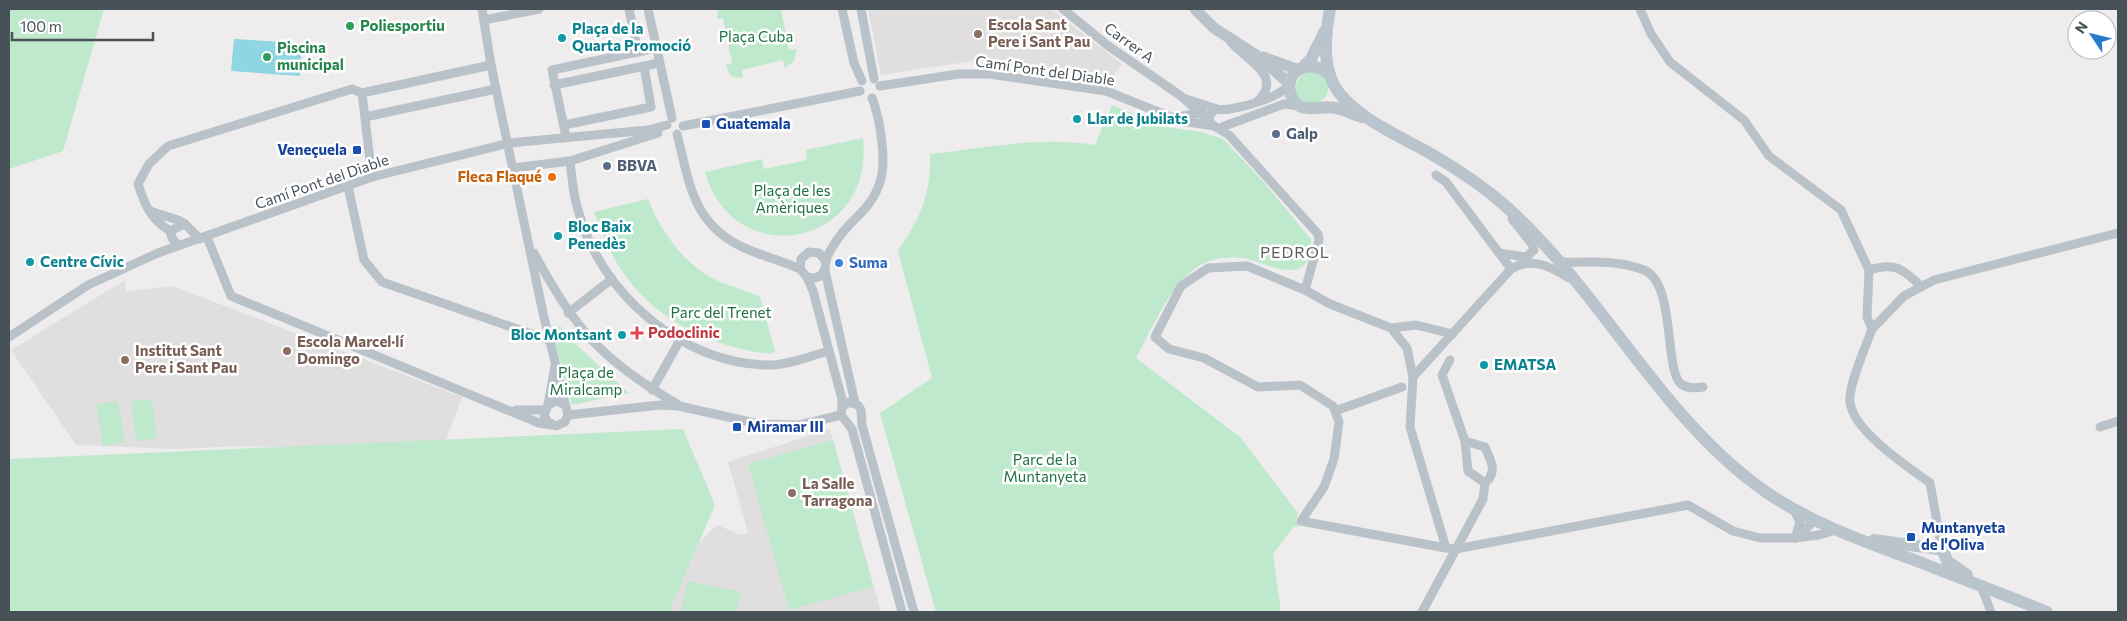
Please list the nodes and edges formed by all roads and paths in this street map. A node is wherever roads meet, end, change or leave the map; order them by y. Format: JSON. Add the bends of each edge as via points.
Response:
{"nodes":[{"id":1,"x":482,"y":9,"type":"edge"},
{"id":2,"x":539,"y":9,"type":"edge"},
{"id":3,"x":629,"y":9,"type":"edge"},
{"id":4,"x":648,"y":9,"type":"edge"},
{"id":5,"x":842,"y":9,"type":"edge"},
{"id":6,"x":861,"y":9,"type":"edge"},
{"id":7,"x":1062,"y":9,"type":"edge"},
{"id":8,"x":1195,"y":9,"type":"edge"},
{"id":9,"x":1330,"y":9,"type":"edge"},
{"id":10,"x":1640,"y":9,"type":"edge"},
{"id":11,"x":484,"y":20,"type":"junction"},
{"id":12,"x":1326,"y":29,"type":"junction"},
{"id":13,"x":1230,"y":40,"type":"junction"},
{"id":14,"x":656,"y":48,"type":"junction"},
{"id":15,"x":638,"y":52,"type":"junction"},
{"id":16,"x":1256,"y":55,"type":"junction"},
{"id":17,"x":871,"y":56,"type":"junction"},
{"id":18,"x":659,"y":63,"type":"junction"},
{"id":19,"x":854,"y":63,"type":"junction"},
{"id":20,"x":491,"y":65,"type":"junction"},
{"id":21,"x":644,"y":66,"type":"junction"},
{"id":22,"x":1301,"y":68,"type":"junction"},
{"id":23,"x":1332,"y":80,"type":"junction"},
{"id":24,"x":862,"y":81,"type":"junction"},
{"id":25,"x":877,"y":82,"type":"junction"},
{"id":26,"x":554,"y":85,"type":"junction"},
{"id":27,"x":1290,"y":85,"type":"junction"},
{"id":28,"x":496,"y":90,"type":"junction"},
{"id":29,"x":860,"y":92,"type":"junction"},
{"id":30,"x":362,"y":93,"type":"junction"},
{"id":31,"x":1181,"y":96,"type":"junction"},
{"id":32,"x":872,"y":98,"type":"junction"},
{"id":33,"x":1257,"y":102,"type":"junction"},
{"id":34,"x":1300,"y":106,"type":"junction"},
{"id":35,"x":1319,"y":108,"type":"junction"},
{"id":36,"x":1216,"y":110,"type":"junction"},
{"id":37,"x":1200,"y":113,"type":"junction"},
{"id":38,"x":1178,"y":116,"type":"junction"},
{"id":39,"x":365,"y":117,"type":"junction"},
{"id":40,"x":1369,"y":119,"type":"junction"},
{"id":41,"x":669,"y":124,"type":"junction"},
{"id":42,"x":1220,"y":124,"type":"junction"},
{"id":43,"x":564,"y":125,"type":"junction"},
{"id":44,"x":683,"y":126,"type":"junction"},
{"id":45,"x":677,"y":134,"type":"junction"},
{"id":46,"x":566,"y":137,"type":"junction"},
{"id":47,"x":509,"y":143,"type":"junction"},
{"id":48,"x":570,"y":161,"type":"junction"},
{"id":49,"x":514,"y":168,"type":"junction"},
{"id":50,"x":1436,"y":175,"type":"dead end"},
{"id":51,"x":372,"y":177,"type":"junction"},
{"id":52,"x":348,"y":186,"type":"junction"},
{"id":53,"x":1491,"y":194,"type":"junction"},
{"id":54,"x":150,"y":211,"type":"junction"},
{"id":55,"x":185,"y":224,"type":"junction"},
{"id":56,"x":170,"y":231,"type":"junction"},
{"id":57,"x":2118,"y":233,"type":"edge"},
{"id":58,"x":204,"y":238,"type":"junction"},
{"id":59,"x":178,"y":245,"type":"junction"},
{"id":60,"x":530,"y":245,"type":"junction"},
{"id":61,"x":1534,"y":250,"type":"junction"},
{"id":62,"x":1499,"y":253,"type":"junction"},
{"id":63,"x":826,"y":261,"type":"junction"},
{"id":64,"x":1559,"y":262,"type":"junction"},
{"id":65,"x":1543,"y":264,"type":"junction"},
{"id":66,"x":1511,"y":268,"type":"junction"},
{"id":67,"x":800,"y":269,"type":"junction"},
{"id":68,"x":1869,"y":270,"type":"junction"},
{"id":69,"x":825,"y":271,"type":"junction"},
{"id":70,"x":807,"y":277,"type":"junction"},
{"id":71,"x":612,"y":279,"type":"junction"},
{"id":72,"x":1576,"y":281,"type":"junction"},
{"id":73,"x":1921,"y":286,"type":"junction"},
{"id":74,"x":1304,"y":290,"type":"junction"},
{"id":75,"x":568,"y":313,"type":"junction"},
{"id":76,"x":1391,"y":328,"type":"junction"},
{"id":77,"x":1872,"y":329,"type":"junction"},
{"id":78,"x":1453,"y":334,"type":"junction"},
{"id":79,"x":9,"y":337,"type":"edge"},
{"id":80,"x":549,"y":340,"type":"junction"},
{"id":81,"x":680,"y":340,"type":"junction"},
{"id":82,"x":829,"y":351,"type":"junction"},
{"id":83,"x":1450,"y":360,"type":"dead end"},
{"id":84,"x":555,"y":363,"type":"junction"},
{"id":85,"x":1412,"y":377,"type":"junction"},
{"id":86,"x":1402,"y":387,"type":"dead end"},
{"id":87,"x":1703,"y":388,"type":"dead end"},
{"id":88,"x":652,"y":390,"type":"junction"},
{"id":89,"x":856,"y":403,"type":"junction"},
{"id":90,"x":565,"y":405,"type":"junction"},
{"id":91,"x":679,"y":406,"type":"junction"},
{"id":92,"x":546,"y":407,"type":"junction"},
{"id":93,"x":511,"y":410,"type":"junction"},
{"id":94,"x":1335,"y":411,"type":"junction"},
{"id":95,"x":843,"y":414,"type":"junction"},
{"id":96,"x":568,"y":415,"type":"junction"},
{"id":97,"x":860,"y":416,"type":"junction"},
{"id":98,"x":2118,"y":421,"type":"edge"},
{"id":99,"x":556,"y":426,"type":"junction"},
{"id":100,"x":2100,"y":427,"type":"dead end"},
{"id":101,"x":1465,"y":441,"type":"junction"},
{"id":102,"x":1485,"y":483,"type":"junction"},
{"id":103,"x":1794,"y":509,"type":"junction"},
{"id":104,"x":1816,"y":520,"type":"junction"},
{"id":105,"x":1836,"y":530,"type":"junction"},
{"id":106,"x":1813,"y":536,"type":"junction"},
{"id":107,"x":1854,"y":537,"type":"junction"},
{"id":108,"x":1796,"y":538,"type":"junction"},
{"id":109,"x":1446,"y":548,"type":"junction"},
{"id":110,"x":1940,"y":548,"type":"junction"},
{"id":111,"x":1456,"y":549,"type":"junction"},
{"id":112,"x":1935,"y":568,"type":"junction"},
{"id":113,"x":1981,"y":586,"type":"junction"},
{"id":114,"x":902,"y":612,"type":"edge"},
{"id":115,"x":914,"y":612,"type":"edge"},
{"id":116,"x":1422,"y":612,"type":"edge"},
{"id":117,"x":1991,"y":612,"type":"edge"},
{"id":118,"x":2047,"y":612,"type":"edge"}],
"edges":[{"from":1,"to":11,"type":"street"},
{"from":2,"to":11,"type":"street"},
{"from":3,"to":15,"type":"street"},
{"from":4,"to":14,"type":"street"},
{"from":5,"to":19,"type":"street"},
{"from":6,"to":17,"type":"street"},
{"from":7,"to":31,"type":"street","name":"Carrer A","via":[[1107,45]]},
{"from":8,"to":13,"type":"street"},
{"from":9,"to":12,"type":"main road"},
{"from":10,"to":68,"type":"street","via":[[1651,34],[1670,62],[1744,120],[1769,156],[1841,210]]},
{"from":11,"to":20,"type":"street"},
{"from":12,"to":22,"type":"main road","via":[[1311,59]]},
{"from":12,"to":23,"type":"main road","via":[[1327,63]]},
{"from":13,"to":16,"type":"street"},
{"from":13,"to":33,"type":"street","via":[[1265,76],[1265,93]]},
{"from":14,"to":15,"type":"street"},
{"from":14,"to":18,"type":"street"},
{"from":15,"to":26,"type":"street","via":[[552,70]]},
{"from":16,"to":22,"type":"street"},
{"from":16,"to":27,"type":"street"},
{"from":17,"to":19,"type":"street"},
{"from":17,"to":25,"type":"street"},
{"from":18,"to":21,"type":"street"},
{"from":18,"to":41,"type":"street"},
{"from":19,"to":24,"type":"street"},
{"from":20,"to":28,"type":"street"},
{"from":20,"to":30,"type":"street"},
{"from":21,"to":26,"type":"street"},
{"from":21,"to":43,"type":"street","via":[[651,107]]},
{"from":22,"to":23,"type":"main road","via":[[1318,66]]},
{"from":22,"to":27,"type":"main road"},
{"from":23,"to":35,"type":"main road","via":[[1331,99]]},
{"from":23,"to":40,"type":"main road","via":[[1340,95]]},
{"from":24,"to":25,"type":"street","via":[[868,78]]},
{"from":24,"to":29,"type":"street"},
{"from":25,"to":32,"type":"street","via":[[878,93]]},
{"from":25,"to":38,"type":"street","name":"Camí Pont del Diable","via":[[980,73],[1106,91]]},
{"from":26,"to":43,"type":"street"},
{"from":27,"to":33,"type":"street","via":[[1283,92]]},
{"from":27,"to":34,"type":"main road","via":[[1292,98]]},
{"from":28,"to":39,"type":"street"},
{"from":28,"to":47,"type":"street"},
{"from":29,"to":32,"type":"street"},
{"from":29,"to":44,"type":"street"},
{"from":30,"to":39,"type":"street"},
{"from":30,"to":54,"type":"street","via":[[352,89],[168,146],[149,164],[138,184]]},
{"from":31,"to":36,"type":"street","name":"Carrer A"},
{"from":31,"to":37,"type":"street","name":"Carrer A"},
{"from":31,"to":38,"type":"street","via":[[1187,106],[1186,113]]},
{"from":32,"to":63,"type":"street","via":[[883,159],[881,181],[873,200],[838,238]]},
{"from":33,"to":36,"type":"street"},
{"from":34,"to":35,"type":"main road","via":[[1312,110]]},
{"from":34,"to":42,"type":"street","name":"Camí Pont del Diable","via":[[1284,104]]},
{"from":35,"to":40,"type":"main road","via":[[1334,107]]},
{"from":36,"to":37,"type":"street"},
{"from":36,"to":42,"type":"street"},
{"from":36,"to":42,"type":"street","via":[[1226,113]]},
{"from":37,"to":38,"type":"street"},
{"from":37,"to":42,"type":"street","name":"Carrer A"},
{"from":38,"to":42,"type":"street","name":"Camí Pont del Diable","via":[[1181,121]]},
{"from":39,"to":51,"type":"street"},
{"from":40,"to":53,"type":"main road","via":[[1456,169]]},
{"from":41,"to":44,"type":"street","via":[[680,119]]},
{"from":41,"to":45,"type":"street","via":[[672,134]]},
{"from":41,"to":46,"type":"street","name":"Camí Pont del Diable","via":[[648,130]]},
{"from":41,"to":48,"type":"street"},
{"from":42,"to":74,"type":"street","via":[[1318,234]]},
{"from":43,"to":46,"type":"street"},
{"from":44,"to":45,"type":"street"},
{"from":45,"to":67,"type":"street","via":[[694,198],[710,223],[739,246]]},
{"from":46,"to":47,"type":"street","name":"Camí Pont del Diable"},
{"from":47,"to":49,"type":"street"},
{"from":47,"to":51,"type":"street","name":"Camí Pont del Diable"},
{"from":48,"to":49,"type":"street"},
{"from":48,"to":71,"type":"street","via":[[578,211],[592,248]]},
{"from":49,"to":60,"type":"street"},
{"from":50,"to":62,"type":"street","via":[[1446,182]]},
{"from":51,"to":52,"type":"street","name":"Camí Pont del Diable"},
{"from":52,"to":58,"type":"street","name":"Camí Pont del Diable"},
{"from":52,"to":80,"type":"street","via":[[364,260],[382,282]]},
{"from":53,"to":61,"type":"street"},
{"from":53,"to":64,"type":"main road","via":[[1528,226]]},
{"from":54,"to":55,"type":"street"},
{"from":54,"to":56,"type":"street","via":[[154,221]]},
{"from":55,"to":56,"type":"street"},
{"from":55,"to":58,"type":"street"},
{"from":56,"to":59,"type":"street"},
{"from":57,"to":73,"type":"street"},
{"from":58,"to":59,"type":"street","name":"Camí Pont del Diable"},
{"from":58,"to":93,"type":"street","via":[[231,296]]},
{"from":59,"to":79,"type":"street","name":"Camí Pont del Diable","via":[[88,285]]},
{"from":60,"to":75,"type":"street"},
{"from":60,"to":80,"type":"street"},
{"from":61,"to":62,"type":"street","via":[[1522,258]]},
{"from":61,"to":65,"type":"street"},
{"from":62,"to":66,"type":"street"},
{"from":63,"to":67,"type":"street","via":[[819,253],[808,252],[801,259]]},
{"from":63,"to":69,"type":"street"},
{"from":64,"to":72,"type":"main road"},
{"from":64,"to":87,"type":"street","via":[[1614,263],[1645,270],[1656,281],[1669,322],[1674,373],[1681,384]]},
{"from":65,"to":66,"type":"street","via":[[1522,263]]},
{"from":65,"to":72,"type":"street"},
{"from":66,"to":78,"type":"street"},
{"from":67,"to":70,"type":"street"},
{"from":68,"to":73,"type":"street","via":[[1882,266],[1896,267]]},
{"from":68,"to":77,"type":"street","via":[[1867,317]]},
{"from":69,"to":70,"type":"street","via":[[817,277]]},
{"from":69,"to":89,"type":"street"},
{"from":70,"to":82,"type":"street"},
{"from":71,"to":75,"type":"street"},
{"from":71,"to":81,"type":"street","via":[[651,320]]},
{"from":72,"to":103,"type":"main road","via":[[1713,447],[1754,483]]},
{"from":73,"to":77,"type":"street","via":[[1904,296]]},
{"from":74,"to":76,"type":"street"},
{"from":74,"to":94,"type":"street","via":[[1247,266],[1208,268],[1181,286],[1155,337],[1169,349],[1204,358],[1258,387],[1300,385],[1333,406]]},
{"from":75,"to":88,"type":"street","via":[[606,356]]},
{"from":76,"to":78,"type":"street","via":[[1416,325]]},
{"from":76,"to":85,"type":"street","via":[[1407,348]]},
{"from":77,"to":110,"type":"street","via":[[1856,372],[1850,402],[1854,414],[1876,443],[1930,483]]},
{"from":78,"to":85,"type":"street"},
{"from":80,"to":84,"type":"street"},
{"from":81,"to":82,"type":"street","via":[[729,361],[771,365]]},
{"from":81,"to":88,"type":"street"},
{"from":82,"to":95,"type":"street"},
{"from":83,"to":101,"type":"street","via":[[1442,375]]},
{"from":84,"to":90,"type":"street"},
{"from":84,"to":92,"type":"street"},
{"from":85,"to":109,"type":"street","via":[[1410,427]]},
{"from":86,"to":94,"type":"street"},
{"from":88,"to":91,"type":"street"},
{"from":89,"to":95,"type":"street","via":[[846,403]]},
{"from":89,"to":97,"type":"street","via":[[861,410]]},
{"from":90,"to":92,"type":"street","via":[[557,401]]},
{"from":90,"to":96,"type":"street"},
{"from":91,"to":95,"type":"street","via":[[760,424],[799,425]]},
{"from":91,"to":96,"type":"street","via":[[660,405]]},
{"from":92,"to":93,"type":"street"},
{"from":92,"to":99,"type":"street","via":[[544,416]]},
{"from":93,"to":99,"type":"street","via":[[539,423]]},
{"from":94,"to":109,"type":"street","via":[[1339,422],[1334,460],[1324,486],[1301,521]]},
{"from":95,"to":97,"type":"street","via":[[855,421]]},
{"from":95,"to":114,"type":"street","via":[[852,429]]},
{"from":96,"to":99,"type":"street","via":[[565,422]]},
{"from":97,"to":115,"type":"street"},
{"from":98,"to":100,"type":"street"},
{"from":101,"to":102,"type":"street","via":[[1468,472]]},
{"from":101,"to":102,"type":"street","via":[[1486,447],[1494,469]]},
{"from":102,"to":111,"type":"street","via":[[1483,498]]},
{"from":103,"to":104,"type":"main road"},
{"from":103,"to":108,"type":"street","via":[[1800,522]]},
{"from":104,"to":105,"type":"main road"},
{"from":104,"to":106,"type":"street"},
{"from":104,"to":108,"type":"street"},
{"from":105,"to":106,"type":"street"},
{"from":105,"to":107,"type":"main road"},
{"from":106,"to":108,"type":"street"},
{"from":107,"to":110,"type":"main road"},
{"from":107,"to":112,"type":"main road"},
{"from":108,"to":111,"type":"street","via":[[1760,538],[1734,531],[1688,506]]},
{"from":109,"to":111,"type":"street"},
{"from":110,"to":112,"type":"street"},
{"from":110,"to":113,"type":"main road","via":[[1947,561]]},
{"from":111,"to":116,"type":"street"},
{"from":112,"to":113,"type":"main road"},
{"from":113,"to":117,"type":"street"},
{"from":113,"to":118,"type":"main road"}]}
